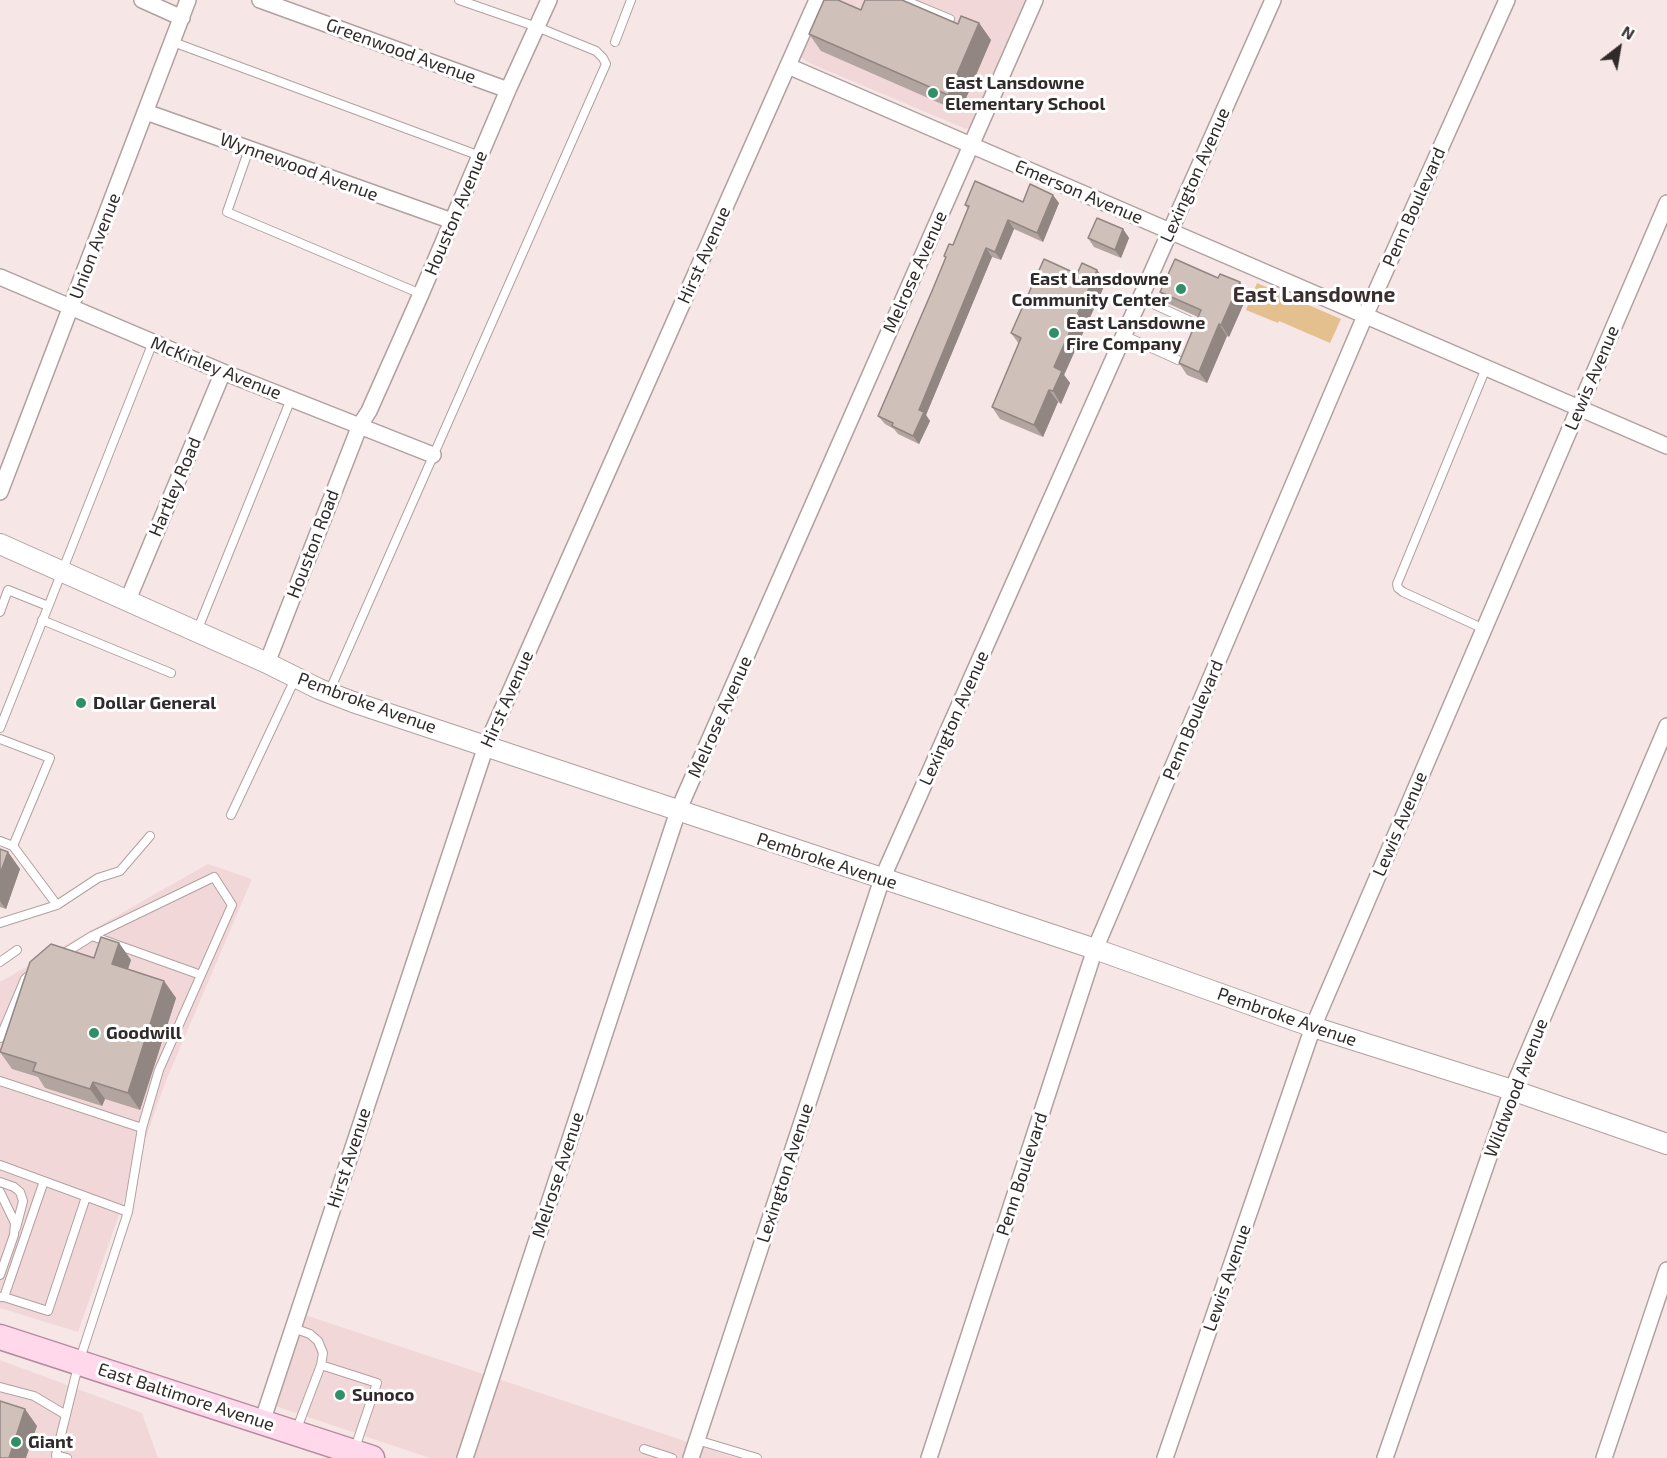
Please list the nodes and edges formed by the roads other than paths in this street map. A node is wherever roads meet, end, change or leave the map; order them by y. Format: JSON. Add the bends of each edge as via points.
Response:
{"nodes":[{"id":1,"x":142,"y":0,"type":"edge"},
{"id":2,"x":188,"y":0,"type":"edge"},
{"id":3,"x":260,"y":0,"type":"edge"},
{"id":4,"x":459,"y":0,"type":"edge"},
{"id":5,"x":631,"y":0,"type":"edge"},
{"id":6,"x":817,"y":0,"type":"edge"},
{"id":7,"x":904,"y":0,"type":"edge"},
{"id":8,"x":1035,"y":0,"type":"edge"},
{"id":9,"x":1273,"y":0,"type":"edge"},
{"id":10,"x":1506,"y":0,"type":"edge"},
{"id":11,"x":546,"y":1,"type":"edge"},
{"id":12,"x":182,"y":18,"type":"junction"},
{"id":13,"x":950,"y":19,"type":"edge"},
{"id":14,"x":537,"y":27,"type":"junction"},
{"id":15,"x":173,"y":42,"type":"junction"},
{"id":16,"x":615,"y":42,"type":"dead end"},
{"id":17,"x":788,"y":66,"type":"junction"},
{"id":18,"x":508,"y":90,"type":"junction"},
{"id":19,"x":146,"y":112,"type":"junction"},
{"id":20,"x":970,"y":146,"type":"junction"},
{"id":21,"x":249,"y":149,"type":"junction"},
{"id":22,"x":480,"y":156,"type":"junction"},
{"id":23,"x":1667,"y":203,"type":"edge"},
{"id":24,"x":452,"y":221,"type":"junction"},
{"id":25,"x":1169,"y":231,"type":"junction"},
{"id":26,"x":0,"y":277,"type":"edge"},
{"id":27,"x":421,"y":294,"type":"junction"},
{"id":28,"x":1140,"y":298,"type":"junction"},
{"id":29,"x":71,"y":307,"type":"junction"},
{"id":30,"x":1365,"y":316,"type":"junction"},
{"id":31,"x":1188,"y":320,"type":"dead end"},
{"id":32,"x":1123,"y":335,"type":"junction"},
{"id":33,"x":153,"y":342,"type":"junction"},
{"id":34,"x":1178,"y":360,"type":"edge"},
{"id":35,"x":1486,"y":368,"type":"junction"},
{"id":36,"x":223,"y":372,"type":"junction"},
{"id":37,"x":291,"y":399,"type":"junction"},
{"id":38,"x":1579,"y":408,"type":"junction"},
{"id":39,"x":360,"y":425,"type":"junction"},
{"id":40,"x":1667,"y":446,"type":"edge"},
{"id":41,"x":433,"y":455,"type":"junction"},
{"id":42,"x":0,"y":492,"type":"edge"},
{"id":43,"x":0,"y":543,"type":"edge"},
{"id":44,"x":62,"y":572,"type":"junction"},
{"id":45,"x":127,"y":602,"type":"junction"},
{"id":46,"x":48,"y":606,"type":"junction"},
{"id":47,"x":0,"y":612,"type":"edge"},
{"id":48,"x":42,"y":620,"type":"junction"},
{"id":49,"x":1484,"y":629,"type":"junction"},
{"id":50,"x":196,"y":632,"type":"junction"},
{"id":51,"x":267,"y":663,"type":"junction"},
{"id":52,"x":171,"y":673,"type":"dead end"},
{"id":53,"x":295,"y":677,"type":"junction"},
{"id":54,"x":329,"y":693,"type":"junction"},
{"id":55,"x":1667,"y":726,"type":"edge"},
{"id":56,"x":0,"y":728,"type":"edge"},
{"id":57,"x":0,"y":739,"type":"edge"},
{"id":58,"x":486,"y":746,"type":"junction"},
{"id":59,"x":678,"y":811,"type":"junction"},
{"id":60,"x":231,"y":815,"type":"dead end"},
{"id":61,"x":150,"y":836,"type":"dead end"},
{"id":62,"x":0,"y":841,"type":"edge"},
{"id":63,"x":13,"y":846,"type":"junction"},
{"id":64,"x":882,"y":879,"type":"junction"},
{"id":65,"x":57,"y":905,"type":"junction"},
{"id":66,"x":0,"y":923,"type":"edge"},
{"id":67,"x":92,"y":936,"type":"junction"},
{"id":68,"x":1095,"y":949,"type":"junction"},
{"id":69,"x":17,"y":950,"type":"dead end"},
{"id":70,"x":54,"y":960,"type":"edge"},
{"id":71,"x":0,"y":962,"type":"edge"},
{"id":72,"x":34,"y":973,"type":"edge"},
{"id":73,"x":201,"y":975,"type":"junction"},
{"id":74,"x":1312,"y":1027,"type":"junction"},
{"id":75,"x":0,"y":1038,"type":"edge"},
{"id":76,"x":0,"y":1081,"type":"edge"},
{"id":77,"x":1512,"y":1090,"type":"junction"},
{"id":78,"x":142,"y":1128,"type":"junction"},
{"id":79,"x":1667,"y":1144,"type":"edge"},
{"id":80,"x":0,"y":1165,"type":"edge"},
{"id":81,"x":44,"y":1181,"type":"junction"},
{"id":82,"x":0,"y":1182,"type":"edge"},
{"id":83,"x":0,"y":1192,"type":"edge"},
{"id":84,"x":86,"y":1197,"type":"junction"},
{"id":85,"x":128,"y":1212,"type":"junction"},
{"id":86,"x":14,"y":1235,"type":"junction"},
{"id":87,"x":1667,"y":1270,"type":"edge"},
{"id":88,"x":0,"y":1275,"type":"edge"},
{"id":89,"x":2,"y":1297,"type":"edge"},
{"id":90,"x":293,"y":1328,"type":"junction"},
{"id":91,"x":0,"y":1337,"type":"edge"},
{"id":92,"x":79,"y":1362,"type":"junction"},
{"id":93,"x":321,"y":1365,"type":"junction"},
{"id":94,"x":0,"y":1387,"type":"edge"},
{"id":95,"x":66,"y":1415,"type":"junction"},
{"id":96,"x":262,"y":1422,"type":"junction"},
{"id":97,"x":295,"y":1433,"type":"junction"},
{"id":98,"x":697,"y":1440,"type":"junction"},
{"id":99,"x":644,"y":1449,"type":"dead end"},
{"id":100,"x":363,"y":1455,"type":"edge"},
{"id":101,"x":56,"y":1456,"type":"edge"},
{"id":102,"x":67,"y":1458,"type":"edge"},
{"id":103,"x":465,"y":1458,"type":"edge"},
{"id":104,"x":672,"y":1458,"type":"edge"},
{"id":105,"x":691,"y":1458,"type":"edge"},
{"id":106,"x":757,"y":1458,"type":"edge"},
{"id":107,"x":929,"y":1458,"type":"edge"},
{"id":108,"x":1165,"y":1458,"type":"edge"},
{"id":109,"x":1385,"y":1458,"type":"edge"},
{"id":110,"x":1604,"y":1458,"type":"edge"}],
"edges":[{"from":1,"to":12,"type":"street"},
{"from":2,"to":12,"type":"street","name":"Union Avenue"},
{"from":3,"to":18,"type":"street","name":"Greenwood Avenue"},
{"from":4,"to":14,"type":"lane"},
{"from":5,"to":16,"type":"lane"},
{"from":6,"to":17,"type":"street","name":"Hirst Avenue"},
{"from":7,"to":13,"type":"lane"},
{"from":8,"to":20,"type":"street","name":"Melrose Avenue"},
{"from":9,"to":25,"type":"street","name":"Lexington Avenue"},
{"from":10,"to":30,"type":"street","name":"Penn Boulevard"},
{"from":11,"to":14,"type":"street","name":"Houston Avenue"},
{"from":12,"to":15,"type":"street","name":"Union Avenue"},
{"from":14,"to":18,"type":"street","name":"Houston Avenue"},
{"from":14,"to":41,"type":"lane","via":[[596,51],[606,64]]},
{"from":15,"to":19,"type":"street","name":"Union Avenue"},
{"from":15,"to":22,"type":"lane"},
{"from":17,"to":20,"type":"street","name":"Emerson Avenue"},
{"from":17,"to":58,"type":"street","name":"Hirst Avenue"},
{"from":18,"to":22,"type":"street","name":"Houston Avenue"},
{"from":19,"to":21,"type":"street","name":"Wynnewood Avenue"},
{"from":19,"to":29,"type":"street","name":"Union Avenue"},
{"from":20,"to":25,"type":"street","name":"Emerson Avenue"},
{"from":20,"to":59,"type":"street","name":"Melrose Avenue"},
{"from":21,"to":24,"type":"street","name":"Wynnewood Avenue"},
{"from":21,"to":27,"type":"lane","via":[[227,212]]},
{"from":22,"to":24,"type":"street","name":"Houston Avenue"},
{"from":23,"to":38,"type":"street","name":"Lewis Avenue"},
{"from":24,"to":27,"type":"street","name":"Houston Avenue"},
{"from":25,"to":28,"type":"street","name":"Lexington Avenue"},
{"from":25,"to":30,"type":"street","name":"Emerson Avenue"},
{"from":26,"to":29,"type":"street","name":"McKinley Avenue"},
{"from":27,"to":39,"type":"street","name":"Houston Avenue"},
{"from":28,"to":31,"type":"lane"},
{"from":28,"to":32,"type":"street","name":"Lexington Avenue"},
{"from":29,"to":33,"type":"street","name":"McKinley Avenue"},
{"from":29,"to":42,"type":"street","name":"Union Avenue"},
{"from":30,"to":35,"type":"street","name":"Emerson Avenue"},
{"from":30,"to":68,"type":"street","name":"Penn Boulevard"},
{"from":32,"to":34,"type":"lane"},
{"from":32,"to":64,"type":"street","name":"Lexington Avenue"},
{"from":33,"to":36,"type":"street","name":"McKinley Avenue"},
{"from":33,"to":44,"type":"lane"},
{"from":35,"to":38,"type":"street","name":"Emerson Avenue"},
{"from":35,"to":49,"type":"lane","via":[[1397,584],[1403,592]]},
{"from":36,"to":37,"type":"street","name":"McKinley Avenue"},
{"from":36,"to":45,"type":"street","name":"Hartley Road"},
{"from":37,"to":39,"type":"street","name":"McKinley Avenue"},
{"from":37,"to":50,"type":"lane"},
{"from":38,"to":40,"type":"street","name":"Emerson Avenue"},
{"from":38,"to":49,"type":"street","name":"Lewis Avenue"},
{"from":39,"to":41,"type":"street","name":"McKinley Avenue"},
{"from":39,"to":51,"type":"street","name":"Houston Road"},
{"from":41,"to":54,"type":"lane"},
{"from":43,"to":44,"type":"street","name":"Pembroke Avenue"},
{"from":44,"to":45,"type":"street","name":"Pembroke Avenue"},
{"from":44,"to":46,"type":"lane"},
{"from":45,"to":50,"type":"street","name":"Pembroke Avenue"},
{"from":46,"to":47,"type":"lane","via":[[8,590]]},
{"from":46,"to":48,"type":"lane"},
{"from":48,"to":52,"type":"lane"},
{"from":48,"to":56,"type":"lane"},
{"from":49,"to":74,"type":"street","name":"Lewis Avenue"},
{"from":50,"to":51,"type":"street","name":"Pembroke Avenue"},
{"from":51,"to":53,"type":"street","name":"Pembroke Avenue"},
{"from":53,"to":54,"type":"street","name":"Pembroke Avenue"},
{"from":53,"to":60,"type":"lane"},
{"from":54,"to":58,"type":"street","name":"Pembroke Avenue"},
{"from":55,"to":77,"type":"street","name":"Wildwood Avenue"},
{"from":57,"to":63,"type":"lane","via":[[50,758]]},
{"from":58,"to":59,"type":"street","name":"Pembroke Avenue"},
{"from":58,"to":90,"type":"street","name":"Hirst Avenue"},
{"from":59,"to":64,"type":"street","name":"Pembroke Avenue"},
{"from":59,"to":103,"type":"street","name":"Melrose Avenue"},
{"from":61,"to":65,"type":"lane","via":[[120,871],[98,878]]},
{"from":62,"to":63,"type":"lane"},
{"from":63,"to":65,"type":"lane"},
{"from":64,"to":68,"type":"street","name":"Pembroke Avenue"},
{"from":64,"to":98,"type":"street","name":"Lexington Avenue"},
{"from":65,"to":66,"type":"lane"},
{"from":67,"to":70,"type":"lane"},
{"from":67,"to":73,"type":"lane"},
{"from":67,"to":73,"type":"lane","via":[[214,877],[232,905]]},
{"from":68,"to":74,"type":"street","name":"Pembroke Avenue"},
{"from":68,"to":107,"type":"street","name":"Penn Boulevard"},
{"from":69,"to":71,"type":"lane"},
{"from":72,"to":75,"type":"lane","via":[[25,979]]},
{"from":73,"to":78,"type":"lane","via":[[159,1070]]},
{"from":74,"to":77,"type":"street","name":"Pembroke Avenue"},
{"from":74,"to":108,"type":"street","name":"Lewis Avenue"},
{"from":76,"to":78,"type":"lane"},
{"from":77,"to":79,"type":"street","name":"Pembroke Avenue"},
{"from":77,"to":109,"type":"street","name":"Wildwood Avenue"},
{"from":78,"to":85,"type":"lane"},
{"from":80,"to":81,"type":"lane"},
{"from":81,"to":84,"type":"lane"},
{"from":81,"to":89,"type":"lane"},
{"from":82,"to":86,"type":"lane","via":[[14,1187],[23,1201]]},
{"from":83,"to":86,"type":"lane","via":[[15,1223]]},
{"from":84,"to":85,"type":"lane"},
{"from":84,"to":89,"type":"lane","via":[[48,1311]]},
{"from":85,"to":92,"type":"lane"},
{"from":86,"to":88,"type":"lane"},
{"from":87,"to":110,"type":"street"},
{"from":90,"to":93,"type":"lane","via":[[318,1341],[323,1353]]},
{"from":90,"to":96,"type":"street","name":"Hirst Avenue"},
{"from":91,"to":92,"type":"main road","name":"East Baltimore Avenue"},
{"from":92,"to":95,"type":"lane"},
{"from":92,"to":96,"type":"main road","name":"East Baltimore Avenue"},
{"from":93,"to":97,"type":"lane"},
{"from":93,"to":100,"type":"lane","via":[[376,1383]]},
{"from":94,"to":95,"type":"lane","via":[[34,1396]]},
{"from":95,"to":101,"type":"lane"},
{"from":96,"to":97,"type":"main road","name":"East Baltimore Avenue"},
{"from":97,"to":100,"type":"main road","name":"East Baltimore Avenue"},
{"from":98,"to":105,"type":"street","name":"Lexington Avenue"},
{"from":98,"to":106,"type":"lane"},
{"from":99,"to":104,"type":"lane"},
{"from":101,"to":102,"type":"lane"}]}
